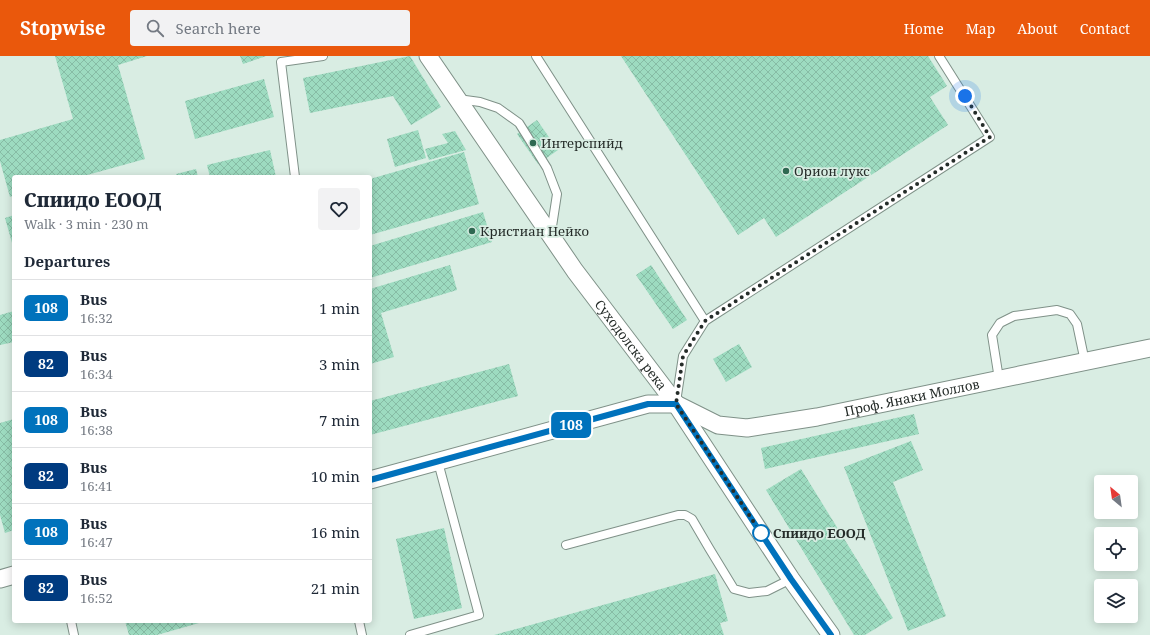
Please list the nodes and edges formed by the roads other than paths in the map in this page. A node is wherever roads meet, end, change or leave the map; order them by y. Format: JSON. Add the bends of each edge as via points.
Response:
{"nodes":[{"id":1,"x":323,"y":56,"type":"edge"},
{"id":2,"x":428,"y":56,"type":"edge"},
{"id":3,"x":536,"y":56,"type":"edge"},
{"id":4,"x":939,"y":56,"type":"edge"},
{"id":5,"x":458,"y":99,"type":"junction"},
{"id":6,"x":295,"y":175,"type":"edge"},
{"id":7,"x":551,"y":235,"type":"junction"},
{"id":8,"x":705,"y":321,"type":"junction"},
{"id":9,"x":1150,"y":348,"type":"edge"},
{"id":10,"x":1085,"y":362,"type":"junction"},
{"id":11,"x":999,"y":379,"type":"junction"},
{"id":12,"x":676,"y":404,"type":"junction"},
{"id":13,"x":438,"y":462,"type":"junction"},
{"id":14,"x":372,"y":479,"type":"edge"},
{"id":15,"x":566,"y":545,"type":"dead end"},
{"id":16,"x":12,"y":576,"type":"edge"},
{"id":17,"x":0,"y":579,"type":"edge"},
{"id":18,"x":791,"y":579,"type":"junction"},
{"id":19,"x":71,"y":623,"type":"edge"},
{"id":20,"x":359,"y":623,"type":"edge"},
{"id":21,"x":74,"y":635,"type":"edge"},
{"id":22,"x":362,"y":635,"type":"edge"},
{"id":23,"x":410,"y":635,"type":"edge"},
{"id":24,"x":831,"y":635,"type":"edge"}],
"edges":[{"from":1,"to":6,"type":"lane","via":[[281,62]]},
{"from":2,"to":5,"type":"street","name":"Суходолска река"},
{"from":3,"to":8,"type":"lane"},
{"from":4,"to":8,"type":"lane","via":[[990,137]]},
{"from":5,"to":7,"type":"street","name":"Суходолска река"},
{"from":5,"to":7,"type":"lane","via":[[498,108],[519,123],[547,168],[557,194]]},
{"from":7,"to":12,"type":"street","name":"Суходолска река","via":[[575,271]]},
{"from":8,"to":12,"type":"lane","via":[[683,356]]},
{"from":9,"to":10,"type":"street","name":"Проф. Янаки Моллов"},
{"from":10,"to":11,"type":"street","name":"Проф. Янаки Моллов"},
{"from":10,"to":11,"type":"lane","via":[[1077,324],[1070,314],[1057,310],[1014,316],[1000,323],[992,334]]},
{"from":11,"to":12,"type":"street","name":"Проф. Янаки Моллов","via":[[817,417],[747,428],[718,425]]},
{"from":12,"to":13,"type":"street","via":[[648,404]]},
{"from":12,"to":18,"type":"street","name":"Суходолска река"},
{"from":13,"to":14,"type":"street"},
{"from":13,"to":23,"type":"lane","via":[[479,615]]},
{"from":15,"to":18,"type":"lane","via":[[685,515],[692,519],[734,589],[749,594],[767,591]]},
{"from":16,"to":17,"type":"street"},
{"from":18,"to":24,"type":"street","name":"Суходолска река"},
{"from":19,"to":21,"type":"lane"},
{"from":20,"to":22,"type":"lane"}]}
